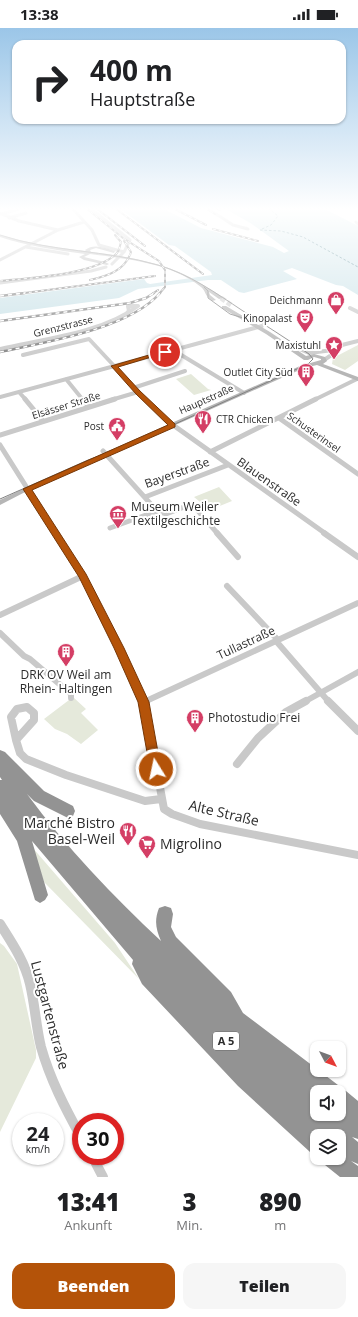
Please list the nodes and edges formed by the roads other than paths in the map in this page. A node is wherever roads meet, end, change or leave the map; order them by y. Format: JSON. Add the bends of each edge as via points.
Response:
{"nodes":[{"id":1,"x":104,"y":262,"type":"edge"},
{"id":2,"x":114,"y":262,"type":"edge"},
{"id":3,"x":145,"y":262,"type":"edge"},
{"id":4,"x":110,"y":265,"type":"junction"},
{"id":5,"x":0,"y":283,"type":"edge"},
{"id":6,"x":205,"y":288,"type":"junction"},
{"id":7,"x":221,"y":298,"type":"tunnel mouth"},
{"id":8,"x":214,"y":300,"type":"tunnel mouth"},
{"id":9,"x":231,"y":305,"type":"tunnel mouth"},
{"id":10,"x":224,"y":307,"type":"tunnel mouth"},
{"id":11,"x":350,"y":308,"type":"dead end"},
{"id":12,"x":358,"y":312,"type":"edge"},
{"id":13,"x":127,"y":313,"type":"dead end"},
{"id":14,"x":260,"y":326,"type":"junction"},
{"id":15,"x":358,"y":340,"type":"edge"},
{"id":16,"x":338,"y":347,"type":"junction"},
{"id":17,"x":297,"y":348,"type":"junction"},
{"id":18,"x":0,"y":349,"type":"edge"},
{"id":19,"x":173,"y":350,"type":"junction"},
{"id":20,"x":333,"y":350,"type":"junction"},
{"id":21,"x":23,"y":355,"type":"dead end"},
{"id":22,"x":319,"y":356,"type":"junction"},
{"id":23,"x":314,"y":361,"type":"junction"},
{"id":24,"x":114,"y":366,"type":"junction"},
{"id":25,"x":185,"y":371,"type":"dead end"},
{"id":26,"x":66,"y":379,"type":"junction"},
{"id":27,"x":357,"y":379,"type":"edge"},
{"id":28,"x":133,"y":388,"type":"junction"},
{"id":29,"x":19,"y":392,"type":"junction"},
{"id":30,"x":138,"y":392,"type":"junction"},
{"id":31,"x":242,"y":392,"type":"junction"},
{"id":32,"x":0,"y":397,"type":"edge"},
{"id":33,"x":89,"y":407,"type":"junction"},
{"id":34,"x":279,"y":418,"type":"junction"},
{"id":35,"x":43,"y":421,"type":"junction"},
{"id":36,"x":171,"y":424,"type":"junction"},
{"id":37,"x":0,"y":434,"type":"edge"},
{"id":38,"x":0,"y":445,"type":"edge"},
{"id":39,"x":2,"y":451,"type":"edge"},
{"id":40,"x":210,"y":452,"type":"junction"},
{"id":41,"x":105,"y":453,"type":"junction"},
{"id":42,"x":228,"y":465,"type":"junction"},
{"id":43,"x":358,"y":474,"type":"edge"},
{"id":44,"x":26,"y":488,"type":"junction"},
{"id":45,"x":0,"y":497,"type":"edge"},
{"id":46,"x":145,"y":497,"type":"junction"},
{"id":47,"x":0,"y":503,"type":"edge"},
{"id":48,"x":157,"y":511,"type":"junction"},
{"id":49,"x":110,"y":528,"type":"dead end"},
{"id":50,"x":238,"y":557,"type":"dead end"},
{"id":51,"x":358,"y":557,"type":"edge"},
{"id":52,"x":83,"y":576,"type":"junction"},
{"id":53,"x":227,"y":586,"type":"dead end"},
{"id":54,"x":358,"y":603,"type":"edge"},
{"id":55,"x":0,"y":615,"type":"edge"},
{"id":56,"x":0,"y":633,"type":"edge"},
{"id":57,"x":277,"y":640,"type":"junction"},
{"id":58,"x":358,"y":672,"type":"edge"},
{"id":59,"x":320,"y":693,"type":"junction"},
{"id":60,"x":71,"y":698,"type":"dead end"},
{"id":61,"x":144,"y":702,"type":"junction"},
{"id":62,"x":358,"y":731,"type":"edge"},
{"id":63,"x":16,"y":740,"type":"dead end"},
{"id":64,"x":0,"y":756,"type":"edge"},
{"id":65,"x":237,"y":764,"type":"dead end"},
{"id":66,"x":0,"y":766,"type":"edge"},
{"id":67,"x":0,"y":786,"type":"edge"},
{"id":68,"x":161,"y":799,"type":"junction"},
{"id":69,"x":0,"y":801,"type":"edge"},
{"id":70,"x":68,"y":811,"type":"dead end"},
{"id":71,"x":358,"y":855,"type":"edge"},
{"id":72,"x":40,"y":895,"type":"dead end"},
{"id":73,"x":166,"y":914,"type":"dead end"},
{"id":74,"x":0,"y":924,"type":"edge"},
{"id":75,"x":124,"y":938,"type":"junction"},
{"id":76,"x":241,"y":1023,"type":"junction"},
{"id":77,"x":321,"y":1085,"type":"edge"},
{"id":78,"x":310,"y":1094,"type":"edge"},
{"id":79,"x":346,"y":1103,"type":"edge"},
{"id":80,"x":358,"y":1112,"type":"edge"},
{"id":81,"x":72,"y":1121,"type":"edge"},
{"id":82,"x":346,"y":1121,"type":"edge"},
{"id":83,"x":328,"y":1129,"type":"edge"},
{"id":84,"x":358,"y":1130,"type":"edge"},
{"id":85,"x":310,"y":1139,"type":"edge"},
{"id":86,"x":346,"y":1144,"type":"edge"},
{"id":87,"x":358,"y":1154,"type":"edge"},
{"id":88,"x":97,"y":1165,"type":"edge"},
{"id":89,"x":341,"y":1165,"type":"edge"},
{"id":90,"x":103,"y":1177,"type":"edge"},
{"id":91,"x":356,"y":1177,"type":"edge"}],
"edges":[{"from":1,"to":4,"type":"main road"},
{"from":2,"to":4,"type":"street"},
{"from":3,"to":6,"type":"main road","via":[[181,274]]},
{"from":4,"to":5,"type":"street","via":[[91,271]]},
{"from":6,"to":7,"type":"main road"},
{"from":6,"to":8,"type":"main road","via":[[208,296]]},
{"from":9,"to":14,"type":"main road"},
{"from":10,"to":14,"type":"main road"},
{"from":11,"to":12,"type":"street"},
{"from":13,"to":18,"type":"street","name":"Grenzstrasse","via":[[86,329]]},
{"from":14,"to":17,"type":"main road"},
{"from":14,"to":19,"type":"street"},
{"from":14,"to":23,"type":"main road"},
{"from":15,"to":16,"type":"street","name":"Hauptstraße"},
{"from":16,"to":20,"type":"street","name":"Hauptstraße"},
{"from":16,"to":23,"type":"street","name":"Hauptstraße","via":[[336,352]]},
{"from":17,"to":20,"type":"street","name":"Hauptstraße","via":[[312,353]]},
{"from":17,"to":23,"type":"main road"},
{"from":19,"to":24,"type":"street"},
{"from":19,"to":31,"type":"street"},
{"from":20,"to":22,"type":"street","name":"Hauptstraße"},
{"from":21,"to":24,"type":"street","name":"Blauenstraße","via":[[89,339]]},
{"from":22,"to":23,"type":"main road"},
{"from":22,"to":23,"type":"main road","name":"Hauptstraße"},
{"from":23,"to":27,"type":"main road"},
{"from":23,"to":31,"type":"main road","name":"Hauptstraße"},
{"from":24,"to":26,"type":"street"},
{"from":24,"to":28,"type":"street","name":"Blauenstraße"},
{"from":25,"to":28,"type":"street"},
{"from":26,"to":29,"type":"street"},
{"from":26,"to":33,"type":"street"},
{"from":27,"to":34,"type":"street","name":"Schusterinsel"},
{"from":28,"to":30,"type":"street","name":"Blauenstraße"},
{"from":29,"to":32,"type":"street"},
{"from":29,"to":35,"type":"street"},
{"from":30,"to":33,"type":"street","name":"Elsässer Straße"},
{"from":30,"to":36,"type":"street","name":"Blauenstraße"},
{"from":31,"to":36,"type":"main road","name":"Hauptstraße"},
{"from":33,"to":35,"type":"street","name":"Elsässer Straße"},
{"from":34,"to":40,"type":"street","name":"Schusterinsel"},
{"from":34,"to":43,"type":"street","name":"Schusterinsel"},
{"from":35,"to":37,"type":"street","name":"Elsässer Straße"},
{"from":36,"to":40,"type":"street","name":"Blauenstraße"},
{"from":36,"to":41,"type":"main road","name":"Hauptstraße"},
{"from":38,"to":39,"type":"street"},
{"from":39,"to":44,"type":"street"},
{"from":40,"to":42,"type":"street","name":"Blauenstraße"},
{"from":41,"to":44,"type":"main road","name":"Hauptstraße"},
{"from":41,"to":46,"type":"street","name":"Bayerstraße"},
{"from":42,"to":46,"type":"street","name":"Bayerstraße"},
{"from":42,"to":51,"type":"street","name":"Blauenstraße"},
{"from":44,"to":45,"type":"main road","name":"Hauptstraße"},
{"from":44,"to":47,"type":"main road","name":"Hauptstraße"},
{"from":44,"to":52,"type":"street"},
{"from":46,"to":48,"type":"street"},
{"from":48,"to":49,"type":"street"},
{"from":48,"to":50,"type":"street","via":[[166,514],[192,504]]},
{"from":52,"to":55,"type":"street"},
{"from":52,"to":61,"type":"street"},
{"from":53,"to":57,"type":"street"},
{"from":54,"to":57,"type":"street","name":"Tullastraße"},
{"from":56,"to":60,"type":"street","via":[[70,694]]},
{"from":57,"to":59,"type":"street"},
{"from":57,"to":61,"type":"street","name":"Tullastraße"},
{"from":58,"to":59,"type":"street"},
{"from":59,"to":62,"type":"street"},
{"from":59,"to":65,"type":"street","via":[[286,712],[258,738]]},
{"from":61,"to":68,"type":"street"},
{"from":63,"to":68,"type":"street","via":[[22,756],[33,763],[145,801]]},
{"from":64,"to":70,"type":"highway","via":[[40,796]]},
{"from":66,"to":76,"type":"highway","number":"A 5","via":[[32,812],[92,882],[147,939]]},
{"from":67,"to":75,"type":"highway","number":"A 5","via":[[42,843]]},
{"from":68,"to":71,"type":"street","name":"Alte Straße","via":[[164,809],[200,824]]},
{"from":69,"to":72,"type":"highway","via":[[29,853]]},
{"from":73,"to":76,"type":"highway","via":[[163,927],[170,943],[225,998]]},
{"from":74,"to":81,"type":"street","name":"Lustgartenstraße","via":[[22,961],[30,983],[44,1056],[61,1101]]},
{"from":75,"to":78,"type":"highway","number":"A 5","via":[[254,1050]]},
{"from":75,"to":83,"type":"highway","number":"A 5","via":[[154,972],[251,1064]]},
{"from":75,"to":85,"type":"highway","number":"A 5","via":[[148,978],[244,1080]]},
{"from":76,"to":77,"type":"highway","number":"A 5"},
{"from":79,"to":80,"type":"highway"},
{"from":82,"to":84,"type":"highway"},
{"from":86,"to":87,"type":"highway"},
{"from":88,"to":90,"type":"street"},
{"from":89,"to":91,"type":"highway"}]}
